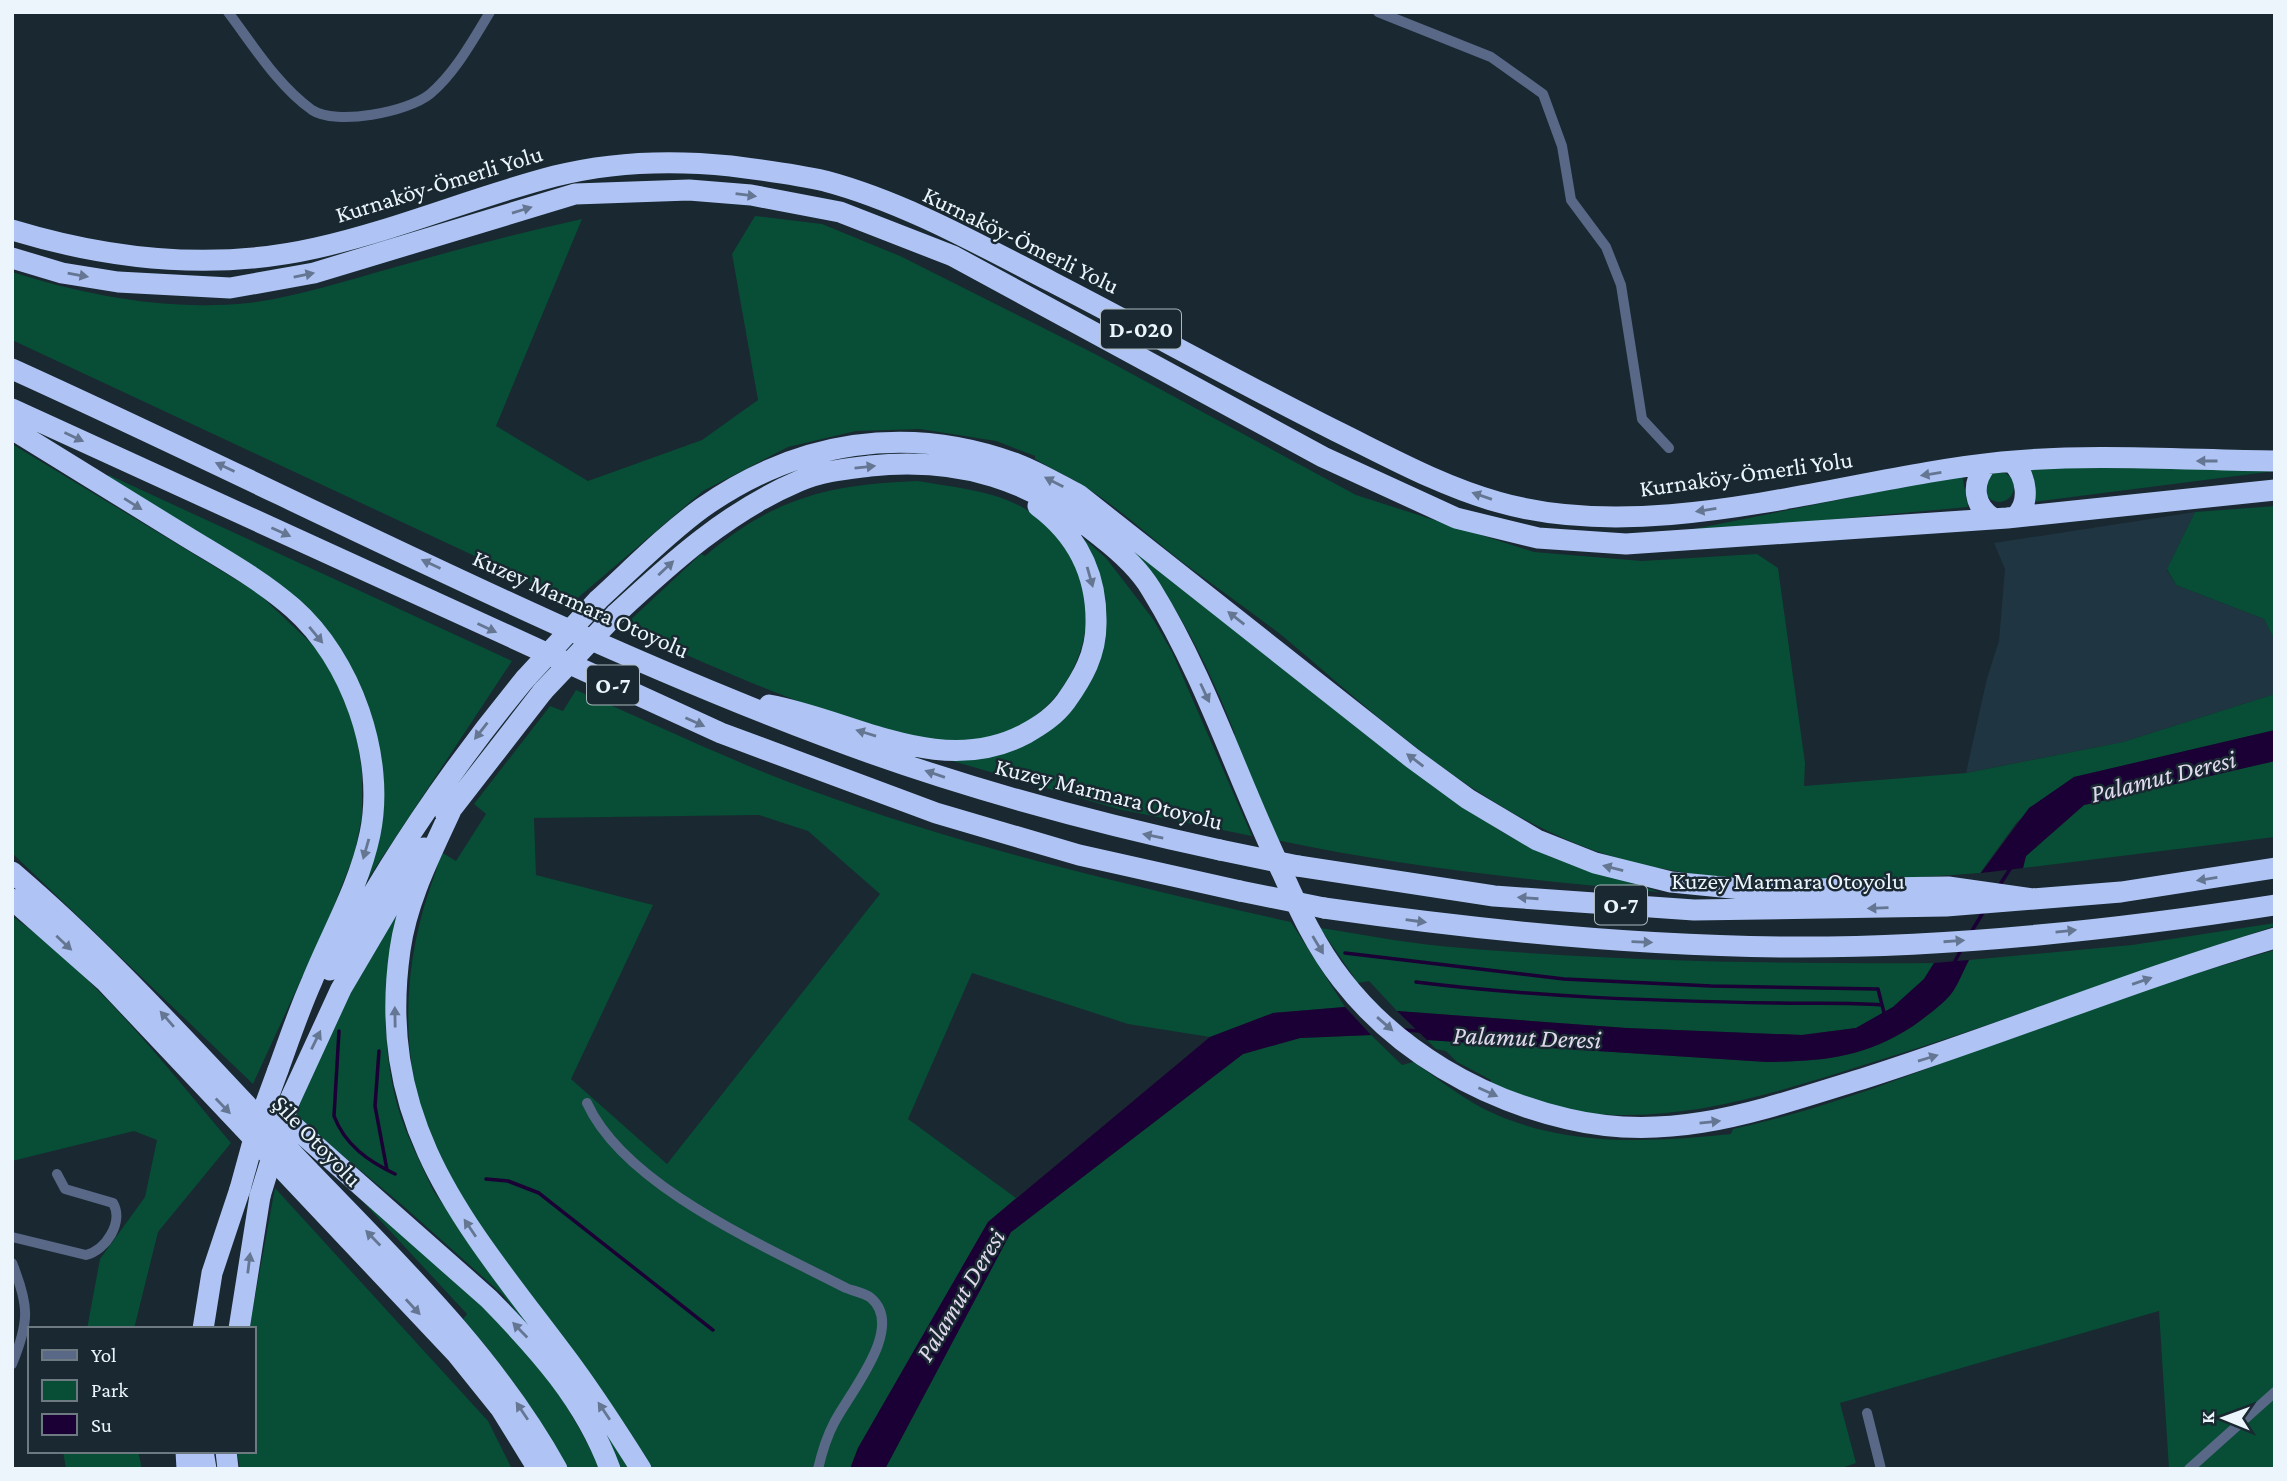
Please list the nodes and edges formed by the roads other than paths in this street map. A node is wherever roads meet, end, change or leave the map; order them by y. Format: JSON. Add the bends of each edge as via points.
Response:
{"nodes":[{"id":1,"x":228,"y":12,"type":"edge"},
{"id":2,"x":490,"y":12,"type":"edge"},
{"id":3,"x":1378,"y":12,"type":"edge"},
{"id":4,"x":12,"y":230,"type":"edge"},
{"id":5,"x":12,"y":258,"type":"edge"},
{"id":6,"x":12,"y":369,"type":"edge"},
{"id":7,"x":12,"y":409,"type":"edge"},
{"id":8,"x":12,"y":429,"type":"edge"},
{"id":9,"x":1669,"y":448,"type":"dead end"},
{"id":10,"x":2275,"y":461,"type":"edge"},
{"id":11,"x":2012,"y":462,"type":"junction"},
{"id":12,"x":1986,"y":465,"type":"junction"},
{"id":13,"x":971,"y":470,"type":"junction"},
{"id":14,"x":2275,"y":490,"type":"edge"},
{"id":15,"x":2004,"y":518,"type":"junction"},
{"id":16,"x":706,"y":690,"type":"junction"},
{"id":17,"x":453,"y":806,"type":"junction"},
{"id":18,"x":2275,"y":868,"type":"edge"},
{"id":19,"x":12,"y":873,"type":"edge"},
{"id":20,"x":1947,"y":897,"type":"junction"},
{"id":21,"x":12,"y":899,"type":"edge"},
{"id":22,"x":2275,"y":905,"type":"edge"},
{"id":23,"x":2275,"y":939,"type":"edge"},
{"id":24,"x":191,"y":1047,"type":"junction"},
{"id":25,"x":278,"y":1070,"type":"junction"},
{"id":26,"x":587,"y":1103,"type":"dead end"},
{"id":27,"x":57,"y":1174,"type":"dead end"},
{"id":28,"x":250,"y":1193,"type":"junction"},
{"id":29,"x":12,"y":1237,"type":"edge"},
{"id":30,"x":12,"y":1263,"type":"edge"},
{"id":31,"x":203,"y":1327,"type":"edge"},
{"id":32,"x":214,"y":1327,"type":"edge"},
{"id":33,"x":239,"y":1327,"type":"edge"},
{"id":34,"x":456,"y":1353,"type":"junction"},
{"id":35,"x":12,"y":1364,"type":"edge"},
{"id":36,"x":2275,"y":1392,"type":"edge"},
{"id":37,"x":1867,"y":1413,"type":"dead end"},
{"id":38,"x":524,"y":1469,"type":"edge"},
{"id":39,"x":538,"y":1469,"type":"edge"},
{"id":40,"x":557,"y":1469,"type":"edge"},
{"id":41,"x":610,"y":1469,"type":"edge"},
{"id":42,"x":641,"y":1469,"type":"edge"},
{"id":43,"x":818,"y":1469,"type":"edge"},
{"id":44,"x":1881,"y":1469,"type":"edge"},
{"id":45,"x":2189,"y":1469,"type":"edge"}],
"edges":[{"from":1,"to":2,"type":"street","via":[[279,78],[313,110],[351,119],[428,96],[448,75]]},
{"from":3,"to":9,"type":"street","via":[[1491,57],[1543,94],[1562,145],[1571,200],[1606,247],[1621,285],[1643,419]]},
{"from":12,"to":4,"type":"highway","name":"Kurnaköy-Ömerli Yolu","number":"D-020","one_way":true,"via":[[1701,512],[1580,516],[1498,502],[1436,481],[954,232],[828,182],[724,165],[673,163],[559,175],[315,248],[249,257],[187,261],[124,257]]},
{"from":5,"to":15,"type":"highway","name":"Kurnaköy-Ömerli Yolu","number":"D-020","one_way":true,"via":[[62,273],[118,282],[230,288],[314,273],[575,194],[690,190],[751,195],[840,212],[953,256],[1323,457],[1456,518],[1505,532],[1570,543],[1626,544]]},
{"from":16,"to":6,"type":"highway","name":"Kuzey Marmara Otoyolu","number":"O-7","one_way":true},
{"from":7,"to":22,"type":"highway","number":"O-7","one_way":true,"bridge":true,"via":[[721,733],[948,816],[1079,855],[1240,891],[1466,928],[1626,941],[1789,947],[1998,938]]},
{"from":8,"to":25,"type":"highway","one_way":true,"via":[[250,576],[294,609],[335,657],[353,692],[365,728],[372,779],[370,832],[354,888]]},
{"from":10,"to":11,"type":"highway","name":"Kurnaköy-Ömerli Yolu","number":"D-020","one_way":true,"via":[[2084,458]]},
{"from":11,"to":12,"type":"highway","name":"Kurnaköy-Ömerli Yolu","number":"D-020"},
{"from":11,"to":15,"type":"highway","via":[[2021,473],[2025,494],[2021,512]]},
{"from":12,"to":15,"type":"highway","via":[[1976,495],[1982,511]]},
{"from":13,"to":16,"type":"highway","one_way":true,"via":[[1049,515],[1073,539],[1090,573],[1096,615],[1091,656],[1060,709],[1042,724],[1013,741],[961,752],[866,734],[800,710]]},
{"from":17,"to":13,"type":"highway","one_way":true,"bridge":true,"via":[[543,691],[616,614],[718,526],[803,479],[837,470],[891,464],[941,464]]},
{"from":13,"to":23,"type":"highway","one_way":true,"via":[[1042,495],[1114,547],[1147,582],[1212,707],[1258,822],[1308,928],[1346,985],[1428,1060],[1513,1103],[1610,1127],[1718,1122],[1937,1055]]},
{"from":14,"to":15,"type":"highway","name":"Kurnaköy-Ömerli Yolu","number":"D-020"},
{"from":20,"to":16,"type":"highway","name":"Kuzey Marmara Otoyolu","number":"O-7","one_way":true,"bridge":true,"via":[[1694,910],[1494,896],[1298,866],[1074,816],[951,780]]},
{"from":28,"to":17,"type":"highway","one_way":true,"bridge":true,"via":[[313,1045],[371,934]]},
{"from":42,"to":17,"type":"highway","one_way":true,"via":[[449,1195],[416,1131],[404,1092],[395,1028],[400,949],[415,891]]},
{"from":18,"to":20,"type":"highway","name":"Kuzey Marmara Otoyolu","number":"O-7","one_way":true,"via":[[2121,892]]},
{"from":24,"to":19,"type":"highway","name":"Şile Otoyolu","one_way":true,"via":[[100,949]]},
{"from":20,"to":25,"type":"highway","one_way":true,"bridge":true,"via":[[1685,883],[1595,863],[1537,840],[1468,799],[1412,758],[1079,495],[1019,465],[978,451],[873,441],[810,453],[747,480],[702,509],[598,600],[477,736],[373,889]]},
{"from":21,"to":34,"type":"highway","name":"Şile Otoyolu","one_way":true,"via":[[105,981]]},
{"from":40,"to":24,"type":"highway","name":"Şile Otoyolu","one_way":true,"via":[[512,1396],[453,1322]]},
{"from":41,"to":24,"type":"highway","one_way":true,"via":[[568,1388],[489,1299],[243,1082]]},
{"from":25,"to":28,"type":"highway","bridge":true,"via":[[257,1127]]},
{"from":26,"to":43,"type":"street","via":[[597,1125],[620,1149],[704,1214],[871,1297],[884,1328],[824,1443]]},
{"from":27,"to":29,"type":"street","via":[[65,1189],[113,1203],[118,1222],[102,1246],[86,1255]]},
{"from":28,"to":31,"type":"highway","via":[[212,1273]]},
{"from":28,"to":32,"type":"highway"},
{"from":33,"to":28,"type":"highway","one_way":true},
{"from":30,"to":35,"type":"street","via":[[27,1309]]},
{"from":34,"to":38,"type":"highway"},
{"from":34,"to":39,"type":"highway","name":"Şile Otoyolu","via":[[501,1409]]},
{"from":36,"to":45,"type":"street"},
{"from":37,"to":44,"type":"street"}]}
